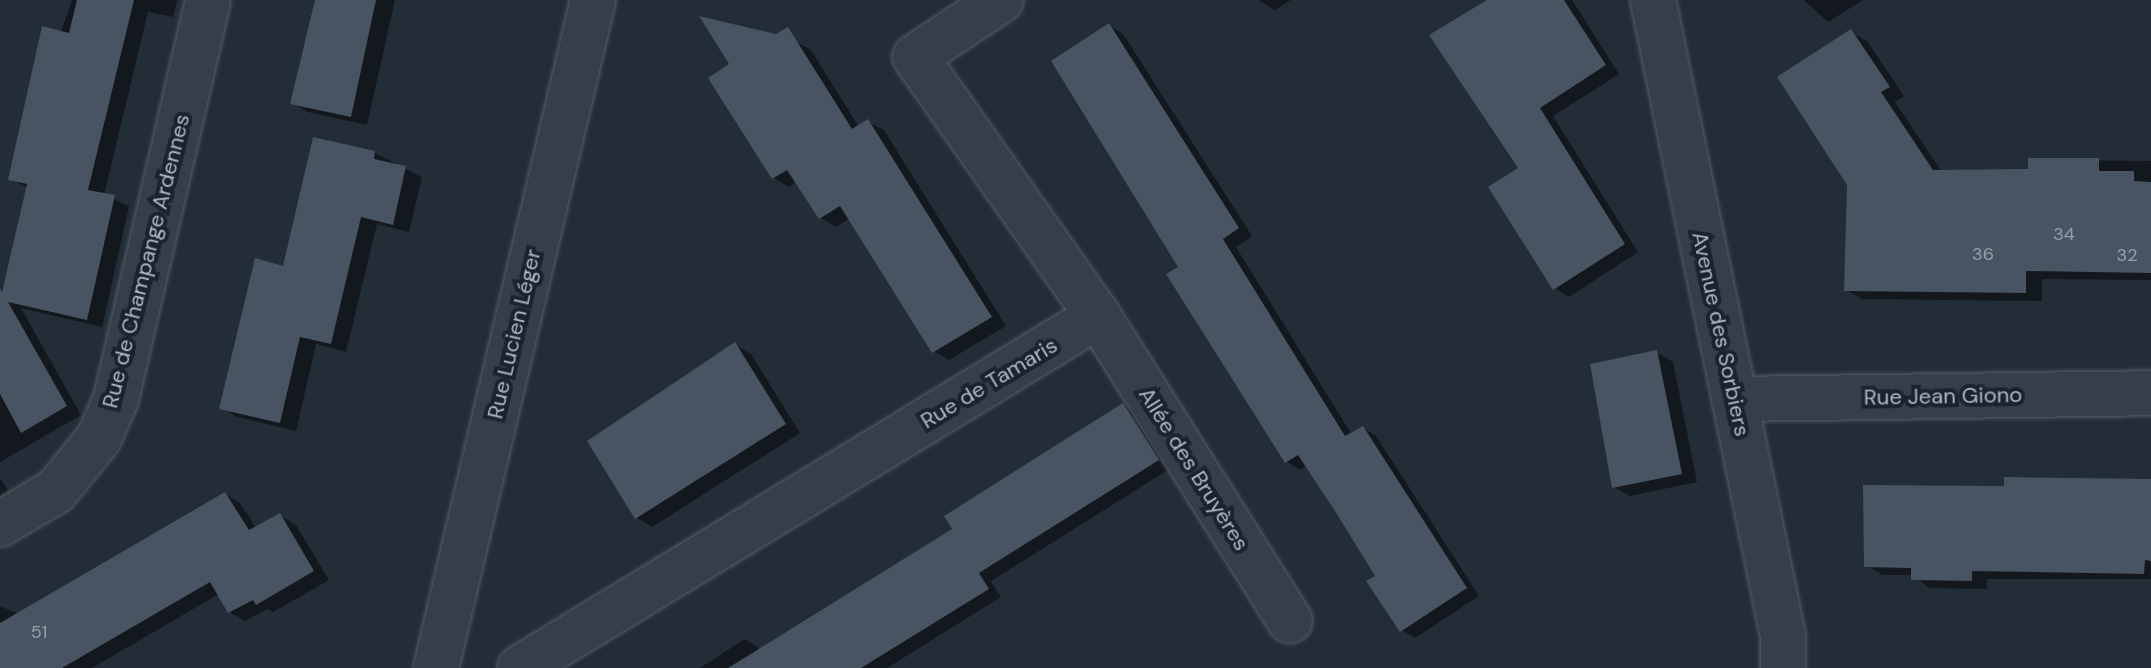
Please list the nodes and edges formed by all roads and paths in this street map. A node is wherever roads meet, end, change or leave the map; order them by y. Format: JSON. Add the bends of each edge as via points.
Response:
{"nodes":[{"id":1,"x":208,"y":0,"type":"edge"},
{"id":2,"x":593,"y":0,"type":"edge"},
{"id":3,"x":1001,"y":0,"type":"edge"},
{"id":4,"x":1653,"y":0,"type":"edge"},
{"id":5,"x":1098,"y":316,"type":"junction"},
{"id":6,"x":2151,"y":393,"type":"edge"},
{"id":7,"x":1734,"y":399,"type":"junction"},
{"id":8,"x":0,"y":524,"type":"edge"},
{"id":9,"x":1290,"y":621,"type":"dead end"},
{"id":10,"x":436,"y":668,"type":"edge"},
{"id":11,"x":520,"y":668,"type":"edge"},
{"id":12,"x":1783,"y":668,"type":"edge"}],
"edges":[{"from":1,"to":8,"type":"street","name":"Rue de Champange Ardennes","via":[[116,399],[99,438],[56,491]]},
{"from":2,"to":10,"type":"street","name":"Rue Lucien Léger"},
{"from":3,"to":5,"type":"street","via":[[915,57]]},
{"from":4,"to":7,"type":"street","name":"Avenue des Sorbiers"},
{"from":5,"to":9,"type":"street","name":"Allée des Bruyères"},
{"from":5,"to":11,"type":"street","name":"Rue de Tamaris"},
{"from":6,"to":7,"type":"street","name":"Rue Jean Giono"},
{"from":7,"to":12,"type":"street","name":"Avenue des Sorbiers","via":[[1783,636]]}]}
